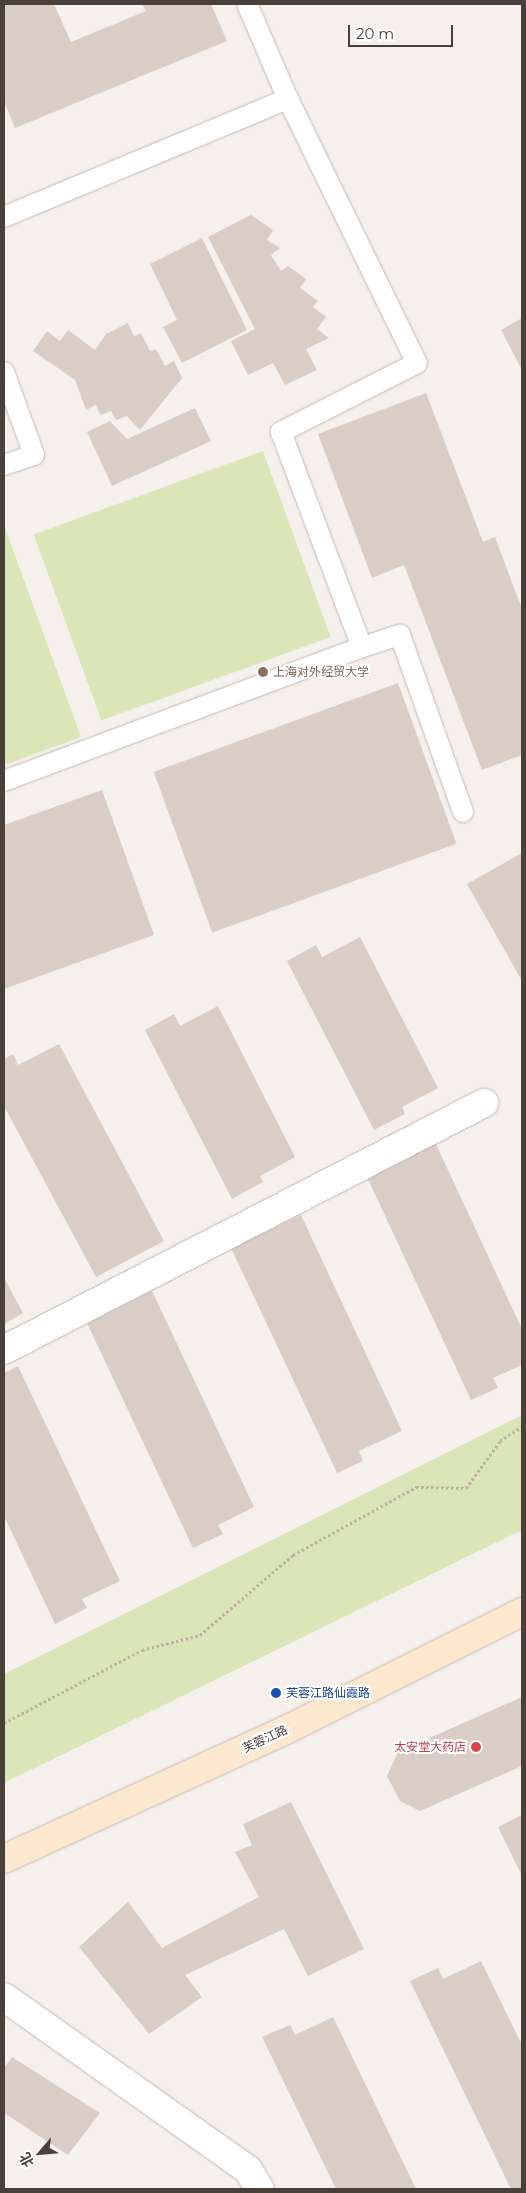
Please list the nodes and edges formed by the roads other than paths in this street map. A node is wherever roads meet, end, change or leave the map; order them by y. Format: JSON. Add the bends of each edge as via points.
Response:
{"nodes":[{"id":1,"x":246,"y":4,"type":"edge"},
{"id":2,"x":288,"y":99,"type":"junction"},
{"id":3,"x":4,"y":217,"type":"edge"},
{"id":4,"x":4,"y":372,"type":"edge"},
{"id":5,"x":4,"y":465,"type":"edge"},
{"id":6,"x":362,"y":647,"type":"junction"},
{"id":7,"x":4,"y":781,"type":"edge"},
{"id":8,"x":463,"y":812,"type":"dead end"},
{"id":9,"x":484,"y":1103,"type":"dead end"},
{"id":10,"x":4,"y":1350,"type":"edge"},
{"id":11,"x":522,"y":1612,"type":"edge"},
{"id":12,"x":4,"y":1859,"type":"edge"},
{"id":13,"x":4,"y":1997,"type":"edge"},
{"id":14,"x":260,"y":2189,"type":"edge"}],
"edges":[{"from":1,"to":2,"type":"lane"},
{"from":2,"to":3,"type":"lane"},
{"from":2,"to":6,"type":"lane","via":[[417,363],[281,432]]},
{"from":4,"to":5,"type":"lane","via":[[34,455]]},
{"from":6,"to":7,"type":"lane"},
{"from":6,"to":8,"type":"lane","via":[[400,634]]},
{"from":9,"to":10,"type":"street"},
{"from":11,"to":12,"type":"street","name":"芙蓉江路","via":[[288,1729]]},
{"from":13,"to":14,"type":"street","via":[[248,2170]]}]}
